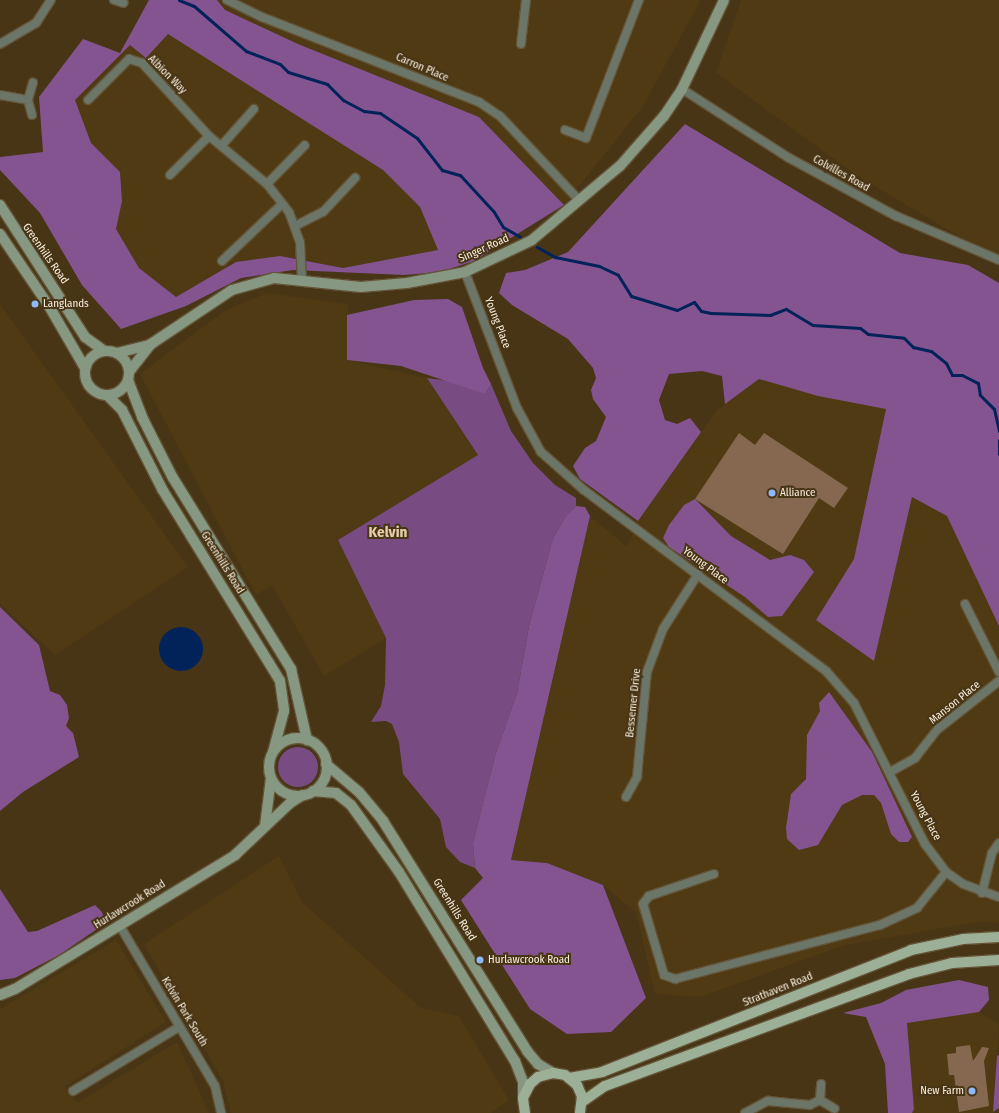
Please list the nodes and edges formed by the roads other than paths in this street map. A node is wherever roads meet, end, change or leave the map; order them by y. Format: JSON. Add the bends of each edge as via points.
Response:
{"nodes":[{"id":1,"x":52,"y":0,"type":"edge"},
{"id":2,"x":114,"y":0,"type":"edge"},
{"id":3,"x":227,"y":0,"type":"edge"},
{"id":4,"x":526,"y":0,"type":"edge"},
{"id":5,"x":639,"y":0,"type":"edge"},
{"id":6,"x":724,"y":0,"type":"edge"},
{"id":7,"x":124,"y":4,"type":"dead end"},
{"id":8,"x":0,"y":44,"type":"edge"},
{"id":9,"x":521,"y":44,"type":"dead end"},
{"id":10,"x":33,"y":83,"type":"dead end"},
{"id":11,"x":682,"y":89,"type":"junction"},
{"id":12,"x":0,"y":95,"type":"edge"},
{"id":13,"x":28,"y":100,"type":"junction"},
{"id":14,"x":88,"y":100,"type":"dead end"},
{"id":15,"x":254,"y":110,"type":"dead end"},
{"id":16,"x":32,"y":115,"type":"dead end"},
{"id":17,"x":565,"y":130,"type":"dead end"},
{"id":18,"x":209,"y":136,"type":"junction"},
{"id":19,"x":222,"y":145,"type":"junction"},
{"id":20,"x":305,"y":145,"type":"dead end"},
{"id":21,"x":170,"y":175,"type":"dead end"},
{"id":22,"x":355,"y":178,"type":"dead end"},
{"id":23,"x":268,"y":184,"type":"junction"},
{"id":24,"x":579,"y":200,"type":"junction"},
{"id":25,"x":282,"y":204,"type":"junction"},
{"id":26,"x":0,"y":205,"type":"edge"},
{"id":27,"x":296,"y":226,"type":"junction"},
{"id":28,"x":0,"y":234,"type":"edge"},
{"id":29,"x":999,"y":260,"type":"edge"},
{"id":30,"x":222,"y":261,"type":"dead end"},
{"id":31,"x":465,"y":272,"type":"junction"},
{"id":32,"x":302,"y":278,"type":"junction"},
{"id":33,"x":151,"y":344,"type":"junction"},
{"id":34,"x":104,"y":351,"type":"junction"},
{"id":35,"x":117,"y":353,"type":"junction"},
{"id":36,"x":85,"y":368,"type":"junction"},
{"id":37,"x":129,"y":376,"type":"junction"},
{"id":38,"x":108,"y":396,"type":"junction"},
{"id":39,"x":698,"y":574,"type":"junction"},
{"id":40,"x":965,"y":604,"type":"dead end"},
{"id":41,"x":999,"y":672,"type":"edge"},
{"id":42,"x":999,"y":681,"type":"edge"},
{"id":43,"x":307,"y":740,"type":"junction"},
{"id":44,"x":273,"y":752,"type":"junction"},
{"id":45,"x":326,"y":764,"type":"junction"},
{"id":46,"x":890,"y":772,"type":"junction"},
{"id":47,"x":271,"y":778,"type":"junction"},
{"id":48,"x":313,"y":791,"type":"junction"},
{"id":49,"x":303,"y":795,"type":"junction"},
{"id":50,"x":626,"y":797,"type":"dead end"},
{"id":51,"x":265,"y":826,"type":"junction"},
{"id":52,"x":999,"y":843,"type":"edge"},
{"id":53,"x":946,"y":872,"type":"junction"},
{"id":54,"x":714,"y":874,"type":"dead end"},
{"id":55,"x":982,"y":893,"type":"junction"},
{"id":56,"x":999,"y":897,"type":"edge"},
{"id":57,"x":120,"y":926,"type":"junction"},
{"id":58,"x":999,"y":938,"type":"edge"},
{"id":59,"x":999,"y":960,"type":"edge"},
{"id":60,"x":0,"y":995,"type":"edge"},
{"id":61,"x":179,"y":1026,"type":"junction"},
{"id":62,"x":553,"y":1073,"type":"junction"},
{"id":63,"x":569,"y":1078,"type":"junction"},
{"id":64,"x":821,"y":1084,"type":"dead end"},
{"id":65,"x":73,"y":1091,"type":"dead end"},
{"id":66,"x":523,"y":1098,"type":"junction"},
{"id":67,"x":820,"y":1100,"type":"junction"},
{"id":68,"x":582,"y":1102,"type":"junction"},
{"id":69,"x":835,"y":1109,"type":"dead end"},
{"id":70,"x":220,"y":1113,"type":"edge"},
{"id":71,"x":525,"y":1113,"type":"edge"},
{"id":72,"x":580,"y":1113,"type":"edge"},
{"id":73,"x":745,"y":1113,"type":"edge"}],
"edges":[{"from":1,"to":8,"type":"street","via":[[36,23]]},
{"from":2,"to":7,"type":"street"},
{"from":3,"to":24,"type":"street","name":"Carron Place","via":[[254,14],[479,102],[500,116]]},
{"from":4,"to":9,"type":"street"},
{"from":5,"to":17,"type":"street","via":[[586,138]]},
{"from":6,"to":11,"type":"street","name":"Singer Road"},
{"from":10,"to":13,"type":"street"},
{"from":11,"to":24,"type":"street","name":"Singer Road","via":[[664,116],[620,166]]},
{"from":11,"to":29,"type":"street","name":"Colvilles Road","via":[[789,158],[889,213]]},
{"from":12,"to":13,"type":"street","via":[[11,100]]},
{"from":13,"to":16,"type":"street"},
{"from":14,"to":18,"type":"street","name":"Albion Way","via":[[129,59],[142,62]]},
{"from":15,"to":19,"type":"street"},
{"from":18,"to":19,"type":"street","name":"Albion Way"},
{"from":18,"to":21,"type":"street"},
{"from":19,"to":23,"type":"street","name":"Albion Way"},
{"from":20,"to":23,"type":"street"},
{"from":22,"to":27,"type":"street","via":[[323,212]]},
{"from":23,"to":25,"type":"street","name":"Albion Way"},
{"from":24,"to":31,"type":"street","name":"Singer Road","via":[[532,240]]},
{"from":25,"to":27,"type":"street","name":"Albion Way"},
{"from":25,"to":30,"type":"street"},
{"from":26,"to":34,"type":"street","name":"Greenhills Road","via":[[86,337]]},
{"from":27,"to":32,"type":"street","name":"Albion Way","via":[[300,242]]},
{"from":28,"to":36,"type":"street","via":[[49,306]]},
{"from":31,"to":32,"type":"street","name":"Singer Road","via":[[407,283],[361,287]]},
{"from":31,"to":39,"type":"street","name":"Young Place","via":[[517,408],[541,452],[584,490]]},
{"from":32,"to":33,"type":"street","name":"Singer Road","via":[[274,278],[232,290]]},
{"from":33,"to":35,"type":"street","name":"Singer Road"},
{"from":33,"to":37,"type":"street","name":"Singer Road"},
{"from":34,"to":35,"type":"street"},
{"from":34,"to":36,"type":"street","via":[[92,357]]},
{"from":35,"to":37,"type":"street","via":[[126,361]]},
{"from":36,"to":38,"type":"street","via":[[85,380],[91,390]]},
{"from":37,"to":38,"type":"street","via":[[121,391]]},
{"from":37,"to":43,"type":"street","name":"Greenhills Road","via":[[142,417],[173,478],[291,669]]},
{"from":38,"to":44,"type":"street","name":"Greenhills Road","via":[[122,410],[162,489],[276,673],[282,691],[284,711]]},
{"from":39,"to":46,"type":"street","name":"Young Place","via":[[826,671],[854,703]]},
{"from":39,"to":50,"type":"street","name":"Bessemer Drive","via":[[663,629],[647,672],[637,777]]},
{"from":40,"to":41,"type":"street"},
{"from":42,"to":46,"type":"street","name":"Manson Place","via":[[938,728],[915,758]]},
{"from":43,"to":44,"type":"street","via":[[292,739]]},
{"from":43,"to":45,"type":"street","via":[[322,751]]},
{"from":44,"to":47,"type":"street","via":[[270,762]]},
{"from":45,"to":48,"type":"street","via":[[324,780]]},
{"from":45,"to":62,"type":"street","name":"Greenhills Road","via":[[359,792],[383,821],[527,1051],[538,1064]]},
{"from":46,"to":53,"type":"street","name":"Young Place","via":[[925,844]]},
{"from":47,"to":49,"type":"street","via":[[284,792]]},
{"from":47,"to":51,"type":"street"},
{"from":48,"to":49,"type":"street"},
{"from":48,"to":66,"type":"street","via":[[336,793],[351,805],[400,872],[515,1061],[523,1082]]},
{"from":49,"to":51,"type":"street","name":"Hurlawcrook Road"},
{"from":51,"to":57,"type":"street","name":"Hurlawcrook Road","via":[[256,838],[235,855]]},
{"from":52,"to":55,"type":"street","via":[[992,853]]},
{"from":53,"to":54,"type":"street","via":[[916,908],[880,925],[675,979],[664,976],[643,904],[649,896]]},
{"from":53,"to":55,"type":"street","name":"Young Place"},
{"from":55,"to":56,"type":"street","name":"Young Place"},
{"from":57,"to":60,"type":"street","name":"Hurlawcrook Road","via":[[15,989]]},
{"from":57,"to":61,"type":"street","name":"Kelvin Park South"},
{"from":58,"to":63,"type":"main road","name":"Strathaven Road","via":[[963,939],[912,950],[602,1072]]},
{"from":59,"to":68,"type":"main road","via":[[952,963],[909,974],[605,1086]]},
{"from":61,"to":65,"type":"street"},
{"from":61,"to":70,"type":"street","name":"Kelvin Park South","via":[[215,1086]]},
{"from":62,"to":63,"type":"main road"},
{"from":62,"to":66,"type":"main road","via":[[533,1080]]},
{"from":63,"to":68,"type":"main road","via":[[577,1085]]},
{"from":64,"to":67,"type":"street"},
{"from":66,"to":71,"type":"main road"},
{"from":67,"to":69,"type":"street"},
{"from":67,"to":73,"type":"street","via":[[803,1106],[768,1101]]},
{"from":68,"to":72,"type":"main road"}]}
